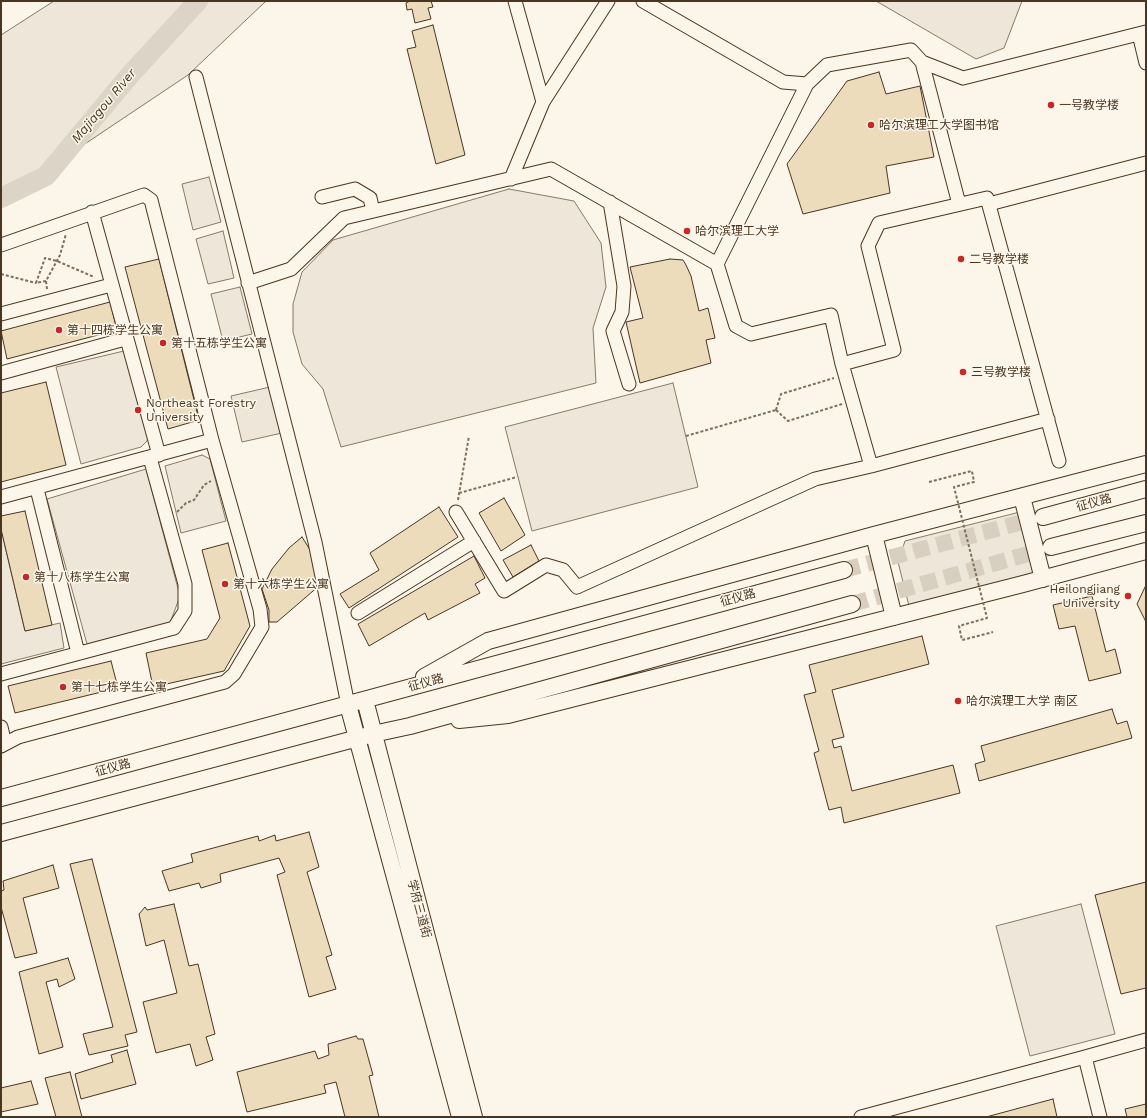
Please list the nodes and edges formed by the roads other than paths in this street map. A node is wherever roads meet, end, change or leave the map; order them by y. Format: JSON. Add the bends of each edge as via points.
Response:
{"nodes":[{"id":1,"x":515,"y":1,"type":"edge"},
{"id":2,"x":608,"y":1,"type":"edge"},
{"id":3,"x":643,"y":1,"type":"edge"},
{"id":4,"x":1142,"y":33,"type":"edge"},
{"id":5,"x":922,"y":62,"type":"junction"},
{"id":6,"x":1146,"y":63,"type":"edge"},
{"id":7,"x":196,"y":77,"type":"dead end"},
{"id":8,"x":807,"y":84,"type":"junction"},
{"id":9,"x":543,"y":102,"type":"junction"},
{"id":10,"x":1146,"y":162,"type":"edge"},
{"id":11,"x":511,"y":179,"type":"junction"},
{"id":12,"x":322,"y":197,"type":"dead end"},
{"id":13,"x":610,"y":202,"type":"junction"},
{"id":14,"x":959,"y":204,"type":"junction"},
{"id":15,"x":989,"y":204,"type":"junction"},
{"id":16,"x":374,"y":211,"type":"junction"},
{"id":17,"x":92,"y":212,"type":"junction"},
{"id":18,"x":1,"y":245,"type":"edge"},
{"id":19,"x":717,"y":264,"type":"junction"},
{"id":20,"x":248,"y":283,"type":"junction"},
{"id":21,"x":111,"y":285,"type":"junction"},
{"id":22,"x":1,"y":314,"type":"edge"},
{"id":23,"x":125,"y":339,"type":"junction"},
{"id":24,"x":844,"y":369,"type":"junction"},
{"id":25,"x":1,"y":373,"type":"edge"},
{"id":26,"x":629,"y":384,"type":"dead end"},
{"id":27,"x":1048,"y":419,"type":"junction"},
{"id":28,"x":212,"y":440,"type":"junction"},
{"id":29,"x":154,"y":457,"type":"junction"},
{"id":30,"x":1059,"y":461,"type":"dead end"},
{"id":31,"x":1146,"y":464,"type":"edge"},
{"id":32,"x":871,"y":466,"type":"junction"},
{"id":33,"x":36,"y":489,"type":"junction"},
{"id":34,"x":1146,"y":489,"type":"edge"},
{"id":35,"x":1,"y":497,"type":"edge"},
{"id":36,"x":1022,"y":497,"type":"junction"},
{"id":37,"x":456,"y":512,"type":"road end"},
{"id":38,"x":1043,"y":517,"type":"tunnel mouth"},
{"id":39,"x":1146,"y":523,"type":"edge"},
{"id":40,"x":874,"y":535,"type":"junction"},
{"id":41,"x":474,"y":541,"type":"junction"},
{"id":42,"x":1051,"y":547,"type":"tunnel mouth"},
{"id":43,"x":1146,"y":551,"type":"edge"},
{"id":44,"x":844,"y":570,"type":"tunnel mouth"},
{"id":45,"x":1043,"y":579,"type":"junction"},
{"id":46,"x":852,"y":604,"type":"tunnel mouth"},
{"id":47,"x":358,"y":612,"type":"dead end"},
{"id":48,"x":894,"y":617,"type":"junction"},
{"id":49,"x":78,"y":653,"type":"junction"},
{"id":50,"x":1,"y":674,"type":"edge"},
{"id":51,"x":400,"y":690,"type":"junction"},
{"id":52,"x":365,"y":700,"type":"junction"},
{"id":53,"x":348,"y":705,"type":"junction"},
{"id":54,"x":410,"y":726,"type":"junction"},
{"id":55,"x":1,"y":728,"type":"edge"},
{"id":56,"x":373,"y":734,"type":"junction"},
{"id":57,"x":357,"y":738,"type":"junction"},
{"id":58,"x":3,"y":745,"type":"edge"},
{"id":59,"x":3,"y":797,"type":"edge"},
{"id":60,"x":1,"y":833,"type":"edge"},
{"id":61,"x":1146,"y":1040,"type":"edge"},
{"id":62,"x":1085,"y":1057,"type":"junction"},
{"id":63,"x":460,"y":1117,"type":"edge"},
{"id":64,"x":474,"y":1117,"type":"edge"},
{"id":65,"x":861,"y":1117,"type":"edge"},
{"id":66,"x":1100,"y":1117,"type":"edge"}],
"edges":[{"from":1,"to":9,"type":"street"},
{"from":2,"to":9,"type":"street"},
{"from":3,"to":8,"type":"street","via":[[783,82]]},
{"from":4,"to":5,"type":"street","via":[[963,78]]},
{"from":4,"to":6,"type":"street"},
{"from":5,"to":8,"type":"street","via":[[911,50],[828,65]]},
{"from":5,"to":14,"type":"street"},
{"from":7,"to":20,"type":"street"},
{"from":8,"to":19,"type":"street"},
{"from":9,"to":11,"type":"street"},
{"from":10,"to":15,"type":"street"},
{"from":11,"to":13,"type":"street","via":[[551,169]]},
{"from":11,"to":16,"type":"street"},
{"from":12,"to":16,"type":"street","via":[[356,189],[370,198]]},
{"from":13,"to":19,"type":"street"},
{"from":13,"to":26,"type":"street","via":[[624,286],[622,312],[613,331]]},
{"from":14,"to":15,"type":"street","via":[[987,198]]},
{"from":14,"to":24,"type":"street","via":[[879,223],[868,246],[894,350]]},
{"from":15,"to":27,"type":"street"},
{"from":16,"to":20,"type":"street","via":[[344,218],[291,269]]},
{"from":17,"to":18,"type":"street"},
{"from":17,"to":21,"type":"street"},
{"from":17,"to":28,"type":"street","via":[[144,195],[151,200]]},
{"from":19,"to":24,"type":"street","via":[[736,326],[751,334],[831,315]]},
{"from":20,"to":53,"type":"street","via":[[315,542]]},
{"from":21,"to":22,"type":"street"},
{"from":21,"to":23,"type":"street"},
{"from":23,"to":25,"type":"street"},
{"from":23,"to":29,"type":"street"},
{"from":24,"to":32,"type":"street"},
{"from":27,"to":30,"type":"street"},
{"from":27,"to":32,"type":"street"},
{"from":28,"to":29,"type":"street"},
{"from":28,"to":58,"type":"street","via":[[260,609],[262,627],[234,674],[225,682],[18,737]]},
{"from":29,"to":33,"type":"street"},
{"from":29,"to":49,"type":"street","via":[[185,584],[185,611],[174,628]]},
{"from":31,"to":36,"type":"main road"},
{"from":32,"to":41,"type":"street","via":[[816,479],[577,587],[562,570],[546,565],[504,591]]},
{"from":33,"to":35,"type":"street"},
{"from":33,"to":49,"type":"street"},
{"from":34,"to":38,"type":"main road","name":"征仪路"},
{"from":36,"to":40,"type":"main road"},
{"from":36,"to":45,"type":"main road"},
{"from":37,"to":41,"type":"street"},
{"from":39,"to":42,"type":"main road"},
{"from":40,"to":48,"type":"main road"},
{"from":40,"to":51,"type":"main road","via":[[488,642]]},
{"from":41,"to":47,"type":"street"},
{"from":43,"to":45,"type":"main road"},
{"from":44,"to":51,"type":"main road","name":"征仪路"},
{"from":45,"to":48,"type":"main road"},
{"from":46,"to":54,"type":"main road"},
{"from":48,"to":54,"type":"main road","via":[[508,715]]},
{"from":49,"to":50,"type":"street"},
{"from":51,"to":52,"type":"main road","name":"征仪路"},
{"from":52,"to":53,"type":"main road","name":"征仪路"},
{"from":52,"to":56,"type":"main road","name":"学府三道街"},
{"from":53,"to":57,"type":"main road","name":"学府三道街"},
{"from":53,"to":59,"type":"main road","name":"征仪路"},
{"from":54,"to":56,"type":"main road"},
{"from":55,"to":58,"type":"street"},
{"from":56,"to":57,"type":"main road"},
{"from":56,"to":64,"type":"main road","name":"学府三道街"},
{"from":57,"to":60,"type":"main road"},
{"from":57,"to":63,"type":"main road","name":"学府三道街"},
{"from":61,"to":62,"type":"street"},
{"from":62,"to":65,"type":"street"},
{"from":62,"to":66,"type":"street"}]}
